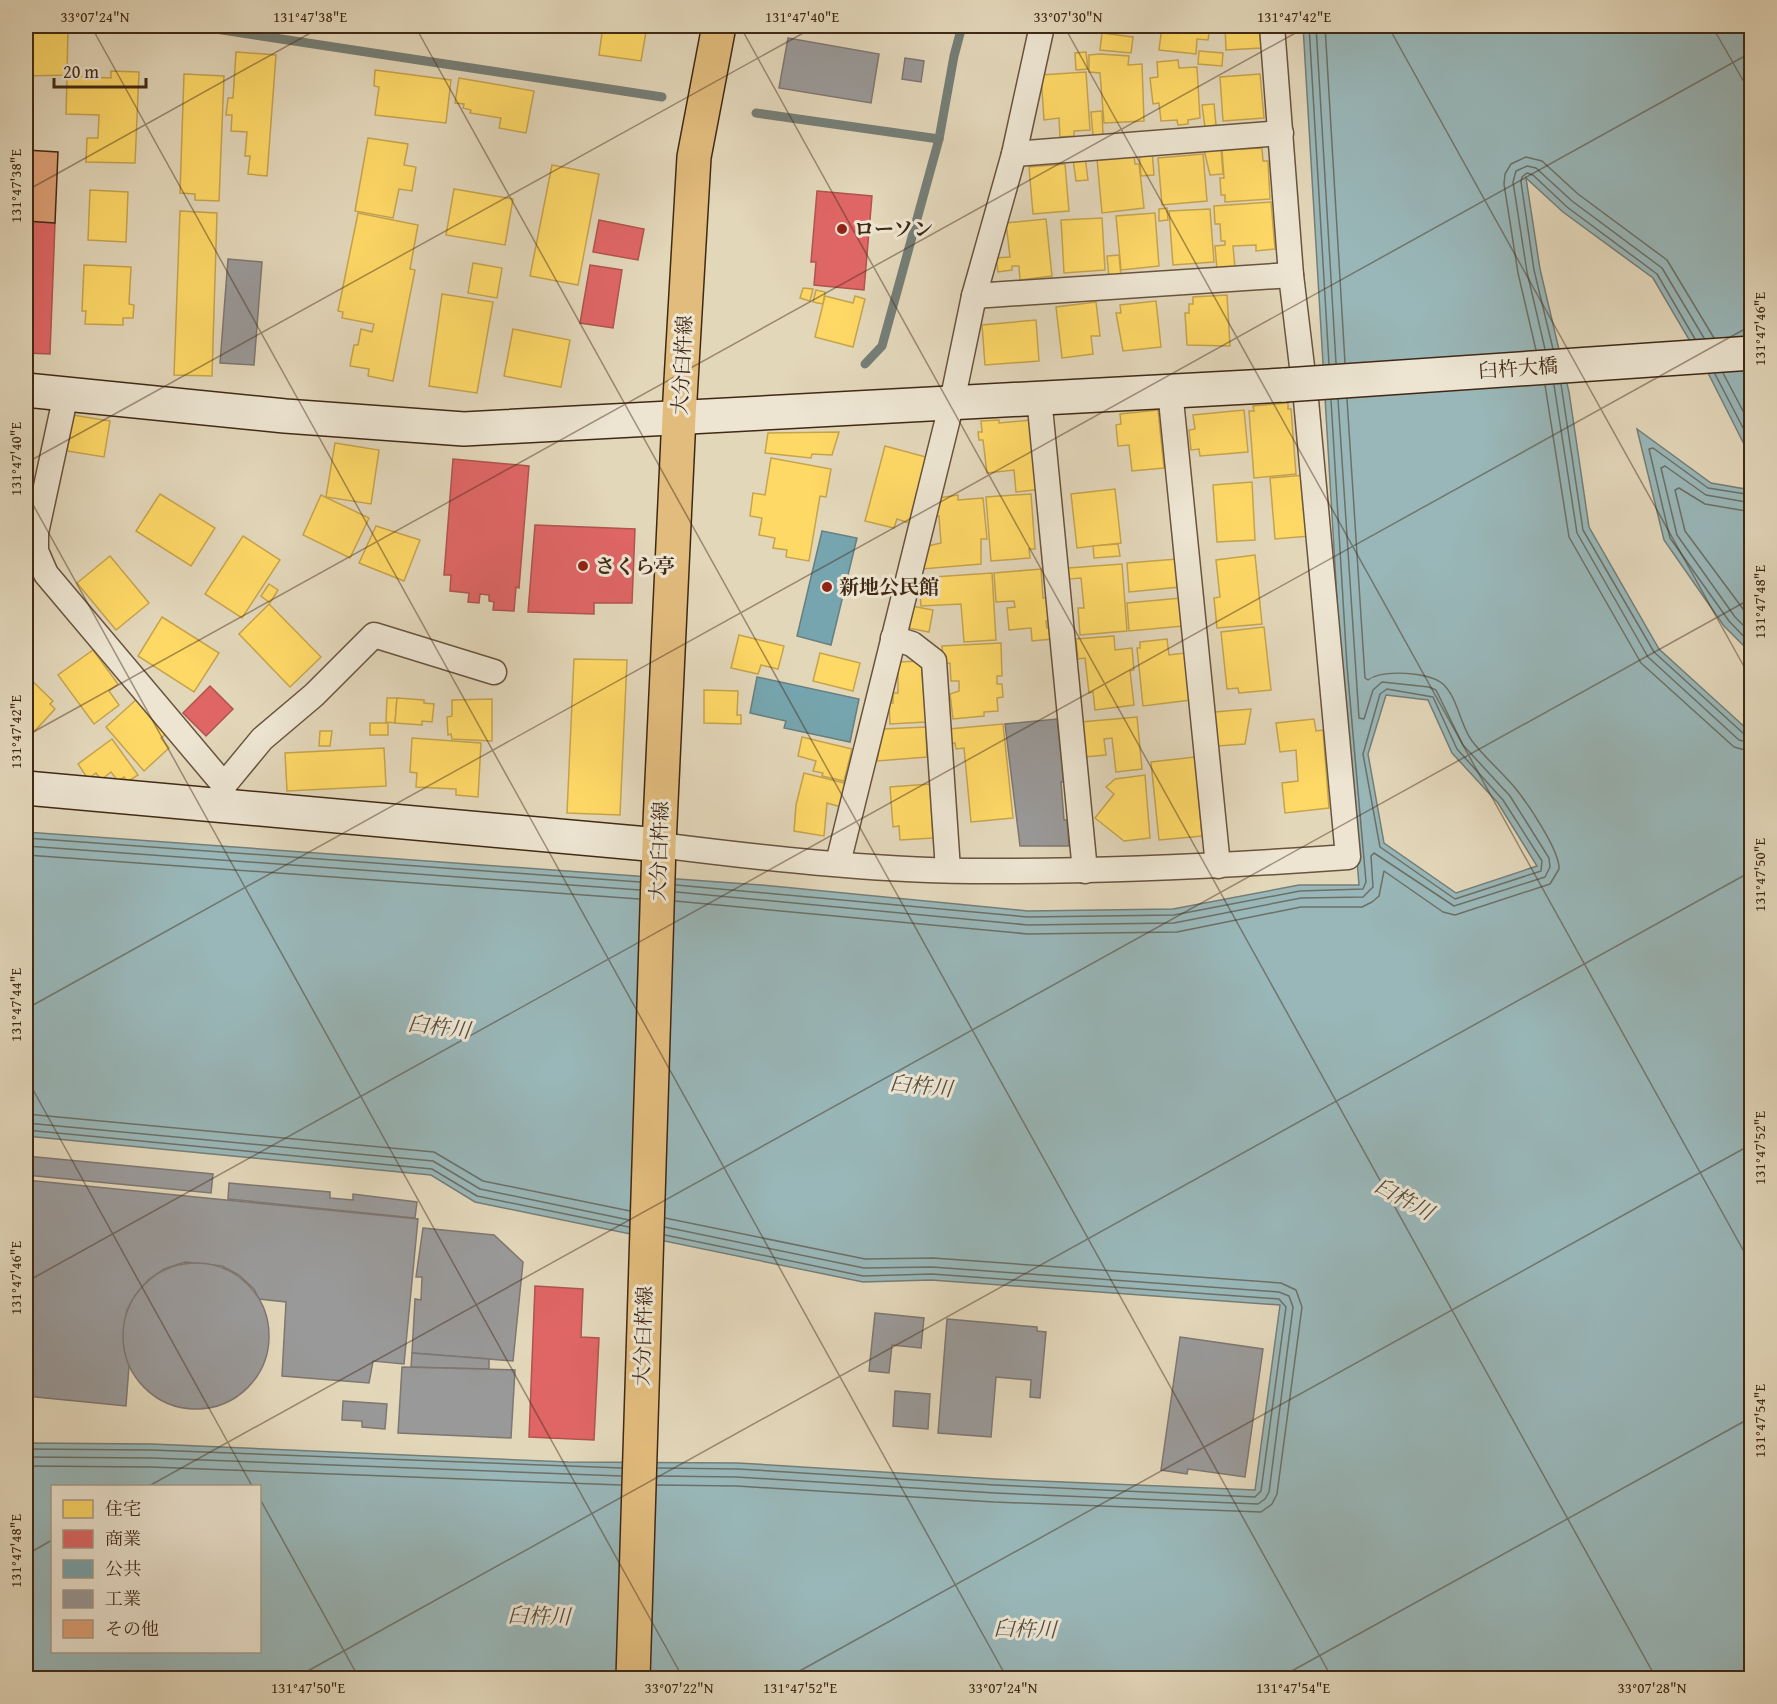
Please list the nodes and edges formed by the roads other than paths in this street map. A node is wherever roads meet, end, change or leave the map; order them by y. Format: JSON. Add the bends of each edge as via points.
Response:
{"nodes":[{"id":1,"x":719,"y":26,"type":"edge"},
{"id":2,"x":1042,"y":26,"type":"edge"},
{"id":3,"x":1272,"y":26,"type":"edge"},
{"id":4,"x":1281,"y":133,"type":"junction"},
{"id":5,"x":1014,"y":154,"type":"junction"},
{"id":6,"x":1291,"y":275,"type":"junction"},
{"id":7,"x":974,"y":296,"type":"junction"},
{"id":8,"x":1752,"y":353,"type":"edge"},
{"id":9,"x":26,"y":390,"type":"edge"},
{"id":10,"x":1170,"y":390,"type":"junction"},
{"id":11,"x":66,"y":394,"type":"junction"},
{"id":12,"x":1039,"y":397,"type":"junction"},
{"id":13,"x":952,"y":402,"type":"junction"},
{"id":14,"x":679,"y":416,"type":"junction"},
{"id":15,"x":893,"y":638,"type":"junction"},
{"id":16,"x":494,"y":672,"type":"dead end"},
{"id":17,"x":26,"y":788,"type":"edge"},
{"id":18,"x":223,"y":796,"type":"junction"},
{"id":19,"x":659,"y":854,"type":"junction"},
{"id":20,"x":838,"y":863,"type":"junction"},
{"id":21,"x":1218,"y":866,"type":"junction"},
{"id":22,"x":948,"y":870,"type":"junction"},
{"id":23,"x":1085,"y":871,"type":"junction"},
{"id":24,"x":633,"y":1678,"type":"edge"}],
"edges":[{"from":1,"to":14,"type":"main road","name":"大分臼杵線","via":[[694,157]]},
{"from":2,"to":5,"type":"street"},
{"from":3,"to":4,"type":"street"},
{"from":4,"to":5,"type":"street"},
{"from":4,"to":6,"type":"street"},
{"from":5,"to":7,"type":"street"},
{"from":6,"to":7,"type":"street"},
{"from":6,"to":21,"type":"street","via":[[1348,857]]},
{"from":7,"to":13,"type":"street"},
{"from":8,"to":10,"type":"street","name":"臼杵大橋","bridge":true},
{"from":9,"to":11,"type":"street","name":"臼杵大橋"},
{"from":10,"to":12,"type":"street","name":"臼杵大橋"},
{"from":10,"to":21,"type":"street"},
{"from":11,"to":14,"type":"street","name":"臼杵大橋","via":[[464,429]]},
{"from":11,"to":18,"type":"street","via":[[36,533],[36,551],[46,574]]},
{"from":12,"to":13,"type":"street","name":"臼杵大橋"},
{"from":12,"to":23,"type":"street"},
{"from":13,"to":14,"type":"street","name":"臼杵大橋"},
{"from":13,"to":15,"type":"street"},
{"from":14,"to":19,"type":"main road","name":"大分臼杵線"},
{"from":15,"to":20,"type":"street"},
{"from":15,"to":22,"type":"street","via":[[912,644],[934,661]]},
{"from":16,"to":18,"type":"street","via":[[374,635],[314,695],[262,739]]},
{"from":17,"to":18,"type":"street"},
{"from":18,"to":19,"type":"street"},
{"from":19,"to":20,"type":"street"},
{"from":19,"to":24,"type":"main road","name":"大分臼杵線"},
{"from":20,"to":22,"type":"street"},
{"from":21,"to":23,"type":"street"},
{"from":22,"to":23,"type":"street"}]}
